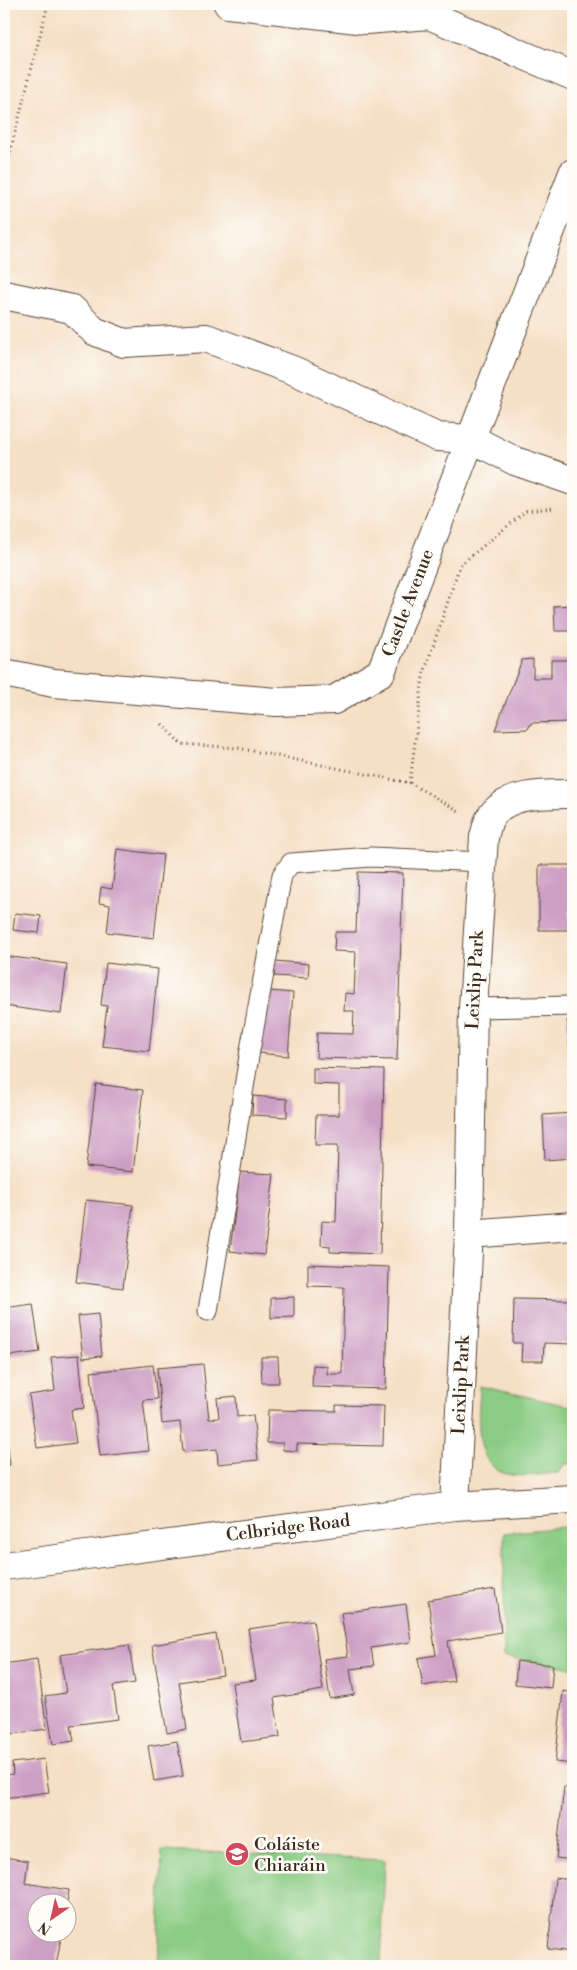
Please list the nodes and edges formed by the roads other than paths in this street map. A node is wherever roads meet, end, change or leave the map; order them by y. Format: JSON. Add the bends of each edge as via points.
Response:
{"nodes":[{"id":1,"x":228,"y":4,"type":"edge"},
{"id":2,"x":573,"y":76,"type":"edge"},
{"id":3,"x":573,"y":173,"type":"edge"},
{"id":4,"x":4,"y":295,"type":"edge"},
{"id":5,"x":472,"y":440,"type":"junction"},
{"id":6,"x":573,"y":481,"type":"edge"},
{"id":7,"x":4,"y":673,"type":"edge"},
{"id":8,"x":573,"y":794,"type":"edge"},
{"id":9,"x":482,"y":862,"type":"junction"},
{"id":10,"x":573,"y":1006,"type":"edge"},
{"id":11,"x":473,"y":1008,"type":"junction"},
{"id":12,"x":573,"y":1226,"type":"edge"},
{"id":13,"x":469,"y":1234,"type":"junction"},
{"id":14,"x":208,"y":1311,"type":"dead end"},
{"id":15,"x":573,"y":1499,"type":"edge"},
{"id":16,"x":455,"y":1506,"type":"junction"},
{"id":17,"x":4,"y":1566,"type":"edge"}],
"edges":[{"from":1,"to":2,"type":"street","via":[[366,20],[429,15]]},
{"from":3,"to":5,"type":"street","name":"Castle Avenue"},
{"from":4,"to":5,"type":"street","via":[[72,309],[94,332],[124,343],[206,338],[294,370],[437,437]]},
{"from":5,"to":6,"type":"street","via":[[514,461]]},
{"from":5,"to":7,"type":"street","name":"Castle Avenue","via":[[381,672],[334,700],[276,702],[54,683]]},
{"from":8,"to":9,"type":"street","name":"Leixlip Park","via":[[544,794],[506,802],[490,818],[484,837]]},
{"from":9,"to":11,"type":"street","name":"Leixlip Park"},
{"from":9,"to":14,"type":"lane","via":[[371,857],[291,863],[282,875]]},
{"from":10,"to":11,"type":"lane"},
{"from":11,"to":13,"type":"street","name":"Leixlip Park"},
{"from":12,"to":13,"type":"street"},
{"from":13,"to":16,"type":"street","name":"Leixlip Park"},
{"from":15,"to":16,"type":"street","name":"Celbridge Road"},
{"from":16,"to":17,"type":"street","name":"Celbridge Road"}]}
